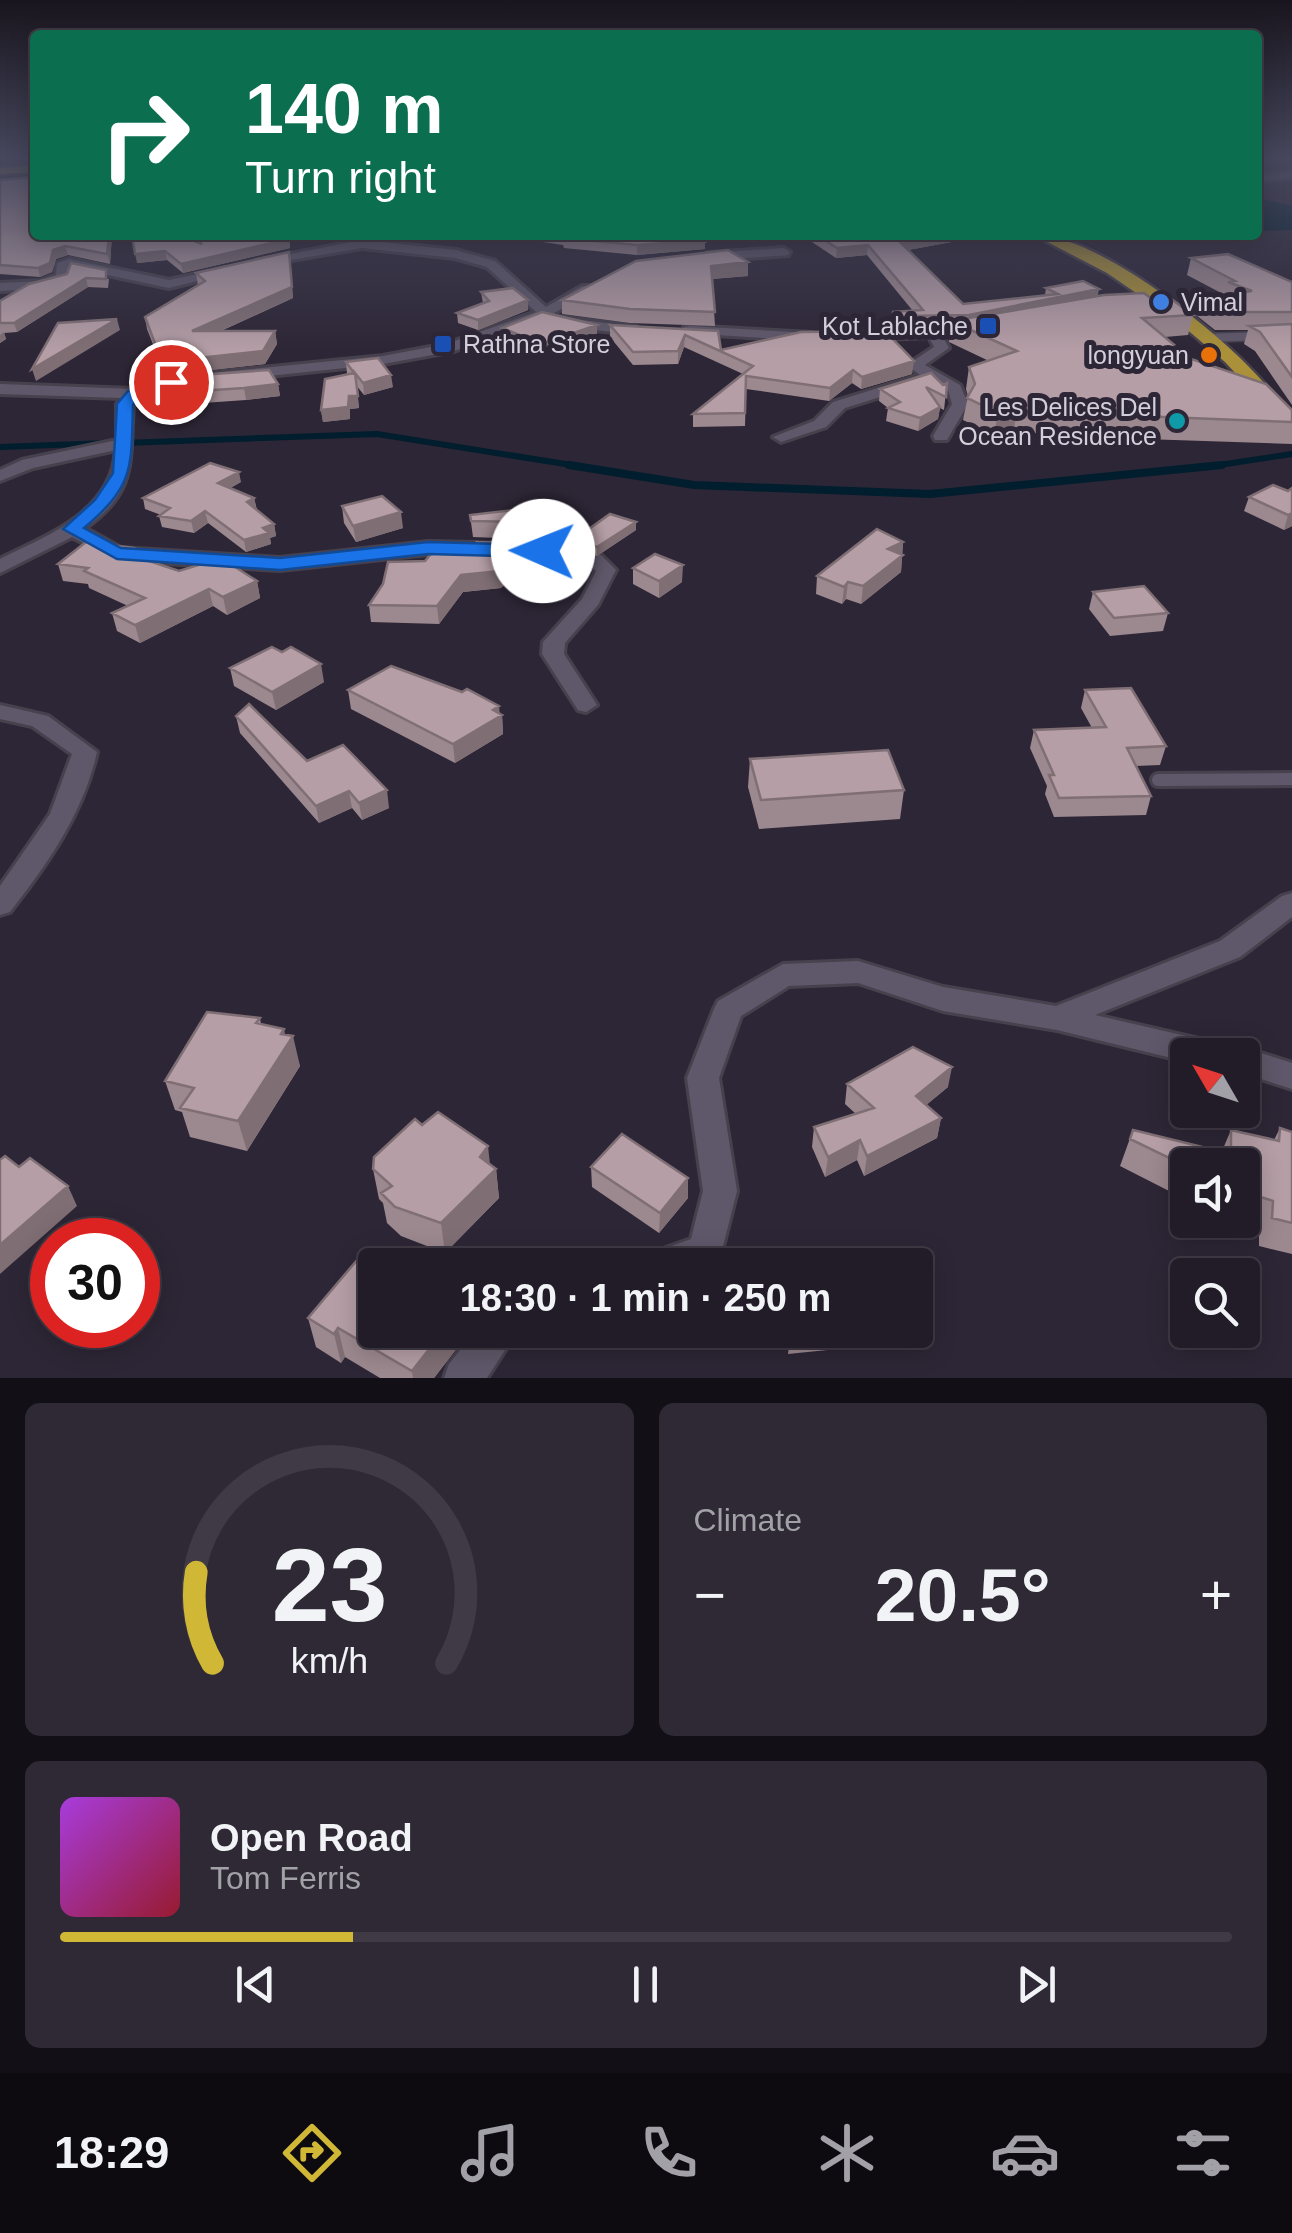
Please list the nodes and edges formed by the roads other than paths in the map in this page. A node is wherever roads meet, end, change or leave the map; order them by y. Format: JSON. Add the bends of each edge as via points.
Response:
{"nodes":[{"id":1,"x":1052,"y":240,"type":"edge"},
{"id":2,"x":784,"y":252,"type":"dead end"},
{"id":3,"x":694,"y":258,"type":"edge"},
{"id":4,"x":252,"y":264,"type":"edge"},
{"id":5,"x":234,"y":269,"type":"edge"},
{"id":6,"x":594,"y":285,"type":"edge"},
{"id":7,"x":0,"y":287,"type":"edge"},
{"id":8,"x":543,"y":314,"type":"junction"},
{"id":9,"x":987,"y":329,"type":"edge"},
{"id":10,"x":935,"y":334,"type":"junction"},
{"id":11,"x":1292,"y":336,"type":"edge"},
{"id":12,"x":1205,"y":338,"type":"junction"},
{"id":13,"x":935,"y":375,"type":"junction"},
{"id":14,"x":0,"y":389,"type":"edge"},
{"id":15,"x":134,"y":394,"type":"junction"},
{"id":16,"x":1292,"y":422,"type":"edge"},
{"id":17,"x":941,"y":436,"type":"dead end"},
{"id":18,"x":781,"y":437,"type":"dead end"},
{"id":19,"x":126,"y":442,"type":"junction"},
{"id":20,"x":0,"y":476,"type":"edge"},
{"id":21,"x":72,"y":529,"type":"junction"},
{"id":22,"x":505,"y":550,"type":"edge"},
{"id":23,"x":543,"y":551,"type":"edge"},
{"id":24,"x":0,"y":567,"type":"edge"},
{"id":25,"x":586,"y":705,"type":"dead end"},
{"id":26,"x":0,"y":712,"type":"edge"},
{"id":27,"x":1292,"y":779,"type":"edge"},
{"id":28,"x":1158,"y":780,"type":"dead end"},
{"id":29,"x":1292,"y":903,"type":"edge"},
{"id":30,"x":0,"y":905,"type":"edge"},
{"id":31,"x":1057,"y":1018,"type":"junction"},
{"id":32,"x":1170,"y":1045,"type":"edge"},
{"id":33,"x":1260,"y":1066,"type":"edge"},
{"id":34,"x":1292,"y":1076,"type":"edge"},
{"id":35,"x":706,"y":1248,"type":"edge"},
{"id":36,"x":486,"y":1348,"type":"edge"},
{"id":37,"x":463,"y":1378,"type":"edge"}],
"edges":[{"from":1,"to":12,"type":"main road","via":[[1090,257],[1146,303]]},
{"from":2,"to":3,"type":"street"},
{"from":4,"to":8,"type":"street","via":[[362,244],[456,254],[491,264]]},
{"from":5,"to":7,"type":"street","via":[[169,284],[68,263],[61,266],[63,277],[50,283]]},
{"from":6,"to":8,"type":"street"},
{"from":8,"to":10,"type":"street","via":[[582,328]]},
{"from":8,"to":15,"type":"street","via":[[450,348],[247,370]]},
{"from":9,"to":10,"type":"street"},
{"from":10,"to":13,"type":"street","via":[[942,348],[914,366]]},
{"from":11,"to":12,"type":"lane"},
{"from":12,"to":16,"type":"main road"},
{"from":13,"to":17,"type":"street","via":[[955,388],[960,404]]},
{"from":13,"to":18,"type":"street","via":[[839,406],[820,424]]},
{"from":14,"to":15,"type":"street"},
{"from":15,"to":19,"type":"street","via":[[125,404]]},
{"from":19,"to":20,"type":"street"},
{"from":19,"to":21,"type":"street","via":[[114,487]]},
{"from":21,"to":22,"type":"street","via":[[117,554],[280,564],[428,548]]},
{"from":21,"to":24,"type":"street"},
{"from":23,"to":25,"type":"street","via":[[594,559],[606,570],[591,601],[554,642],[553,654]]},
{"from":26,"to":30,"type":"street","via":[[40,720],[85,752],[43,852]]},
{"from":27,"to":28,"type":"lane"},
{"from":29,"to":31,"type":"street","via":[[1230,949]]},
{"from":31,"to":32,"type":"street"},
{"from":31,"to":35,"type":"street","via":[[943,999],[858,972],[783,974],[729,1009],[703,1078],[720,1192]]},
{"from":33,"to":34,"type":"street"},
{"from":36,"to":37,"type":"street"}]}
